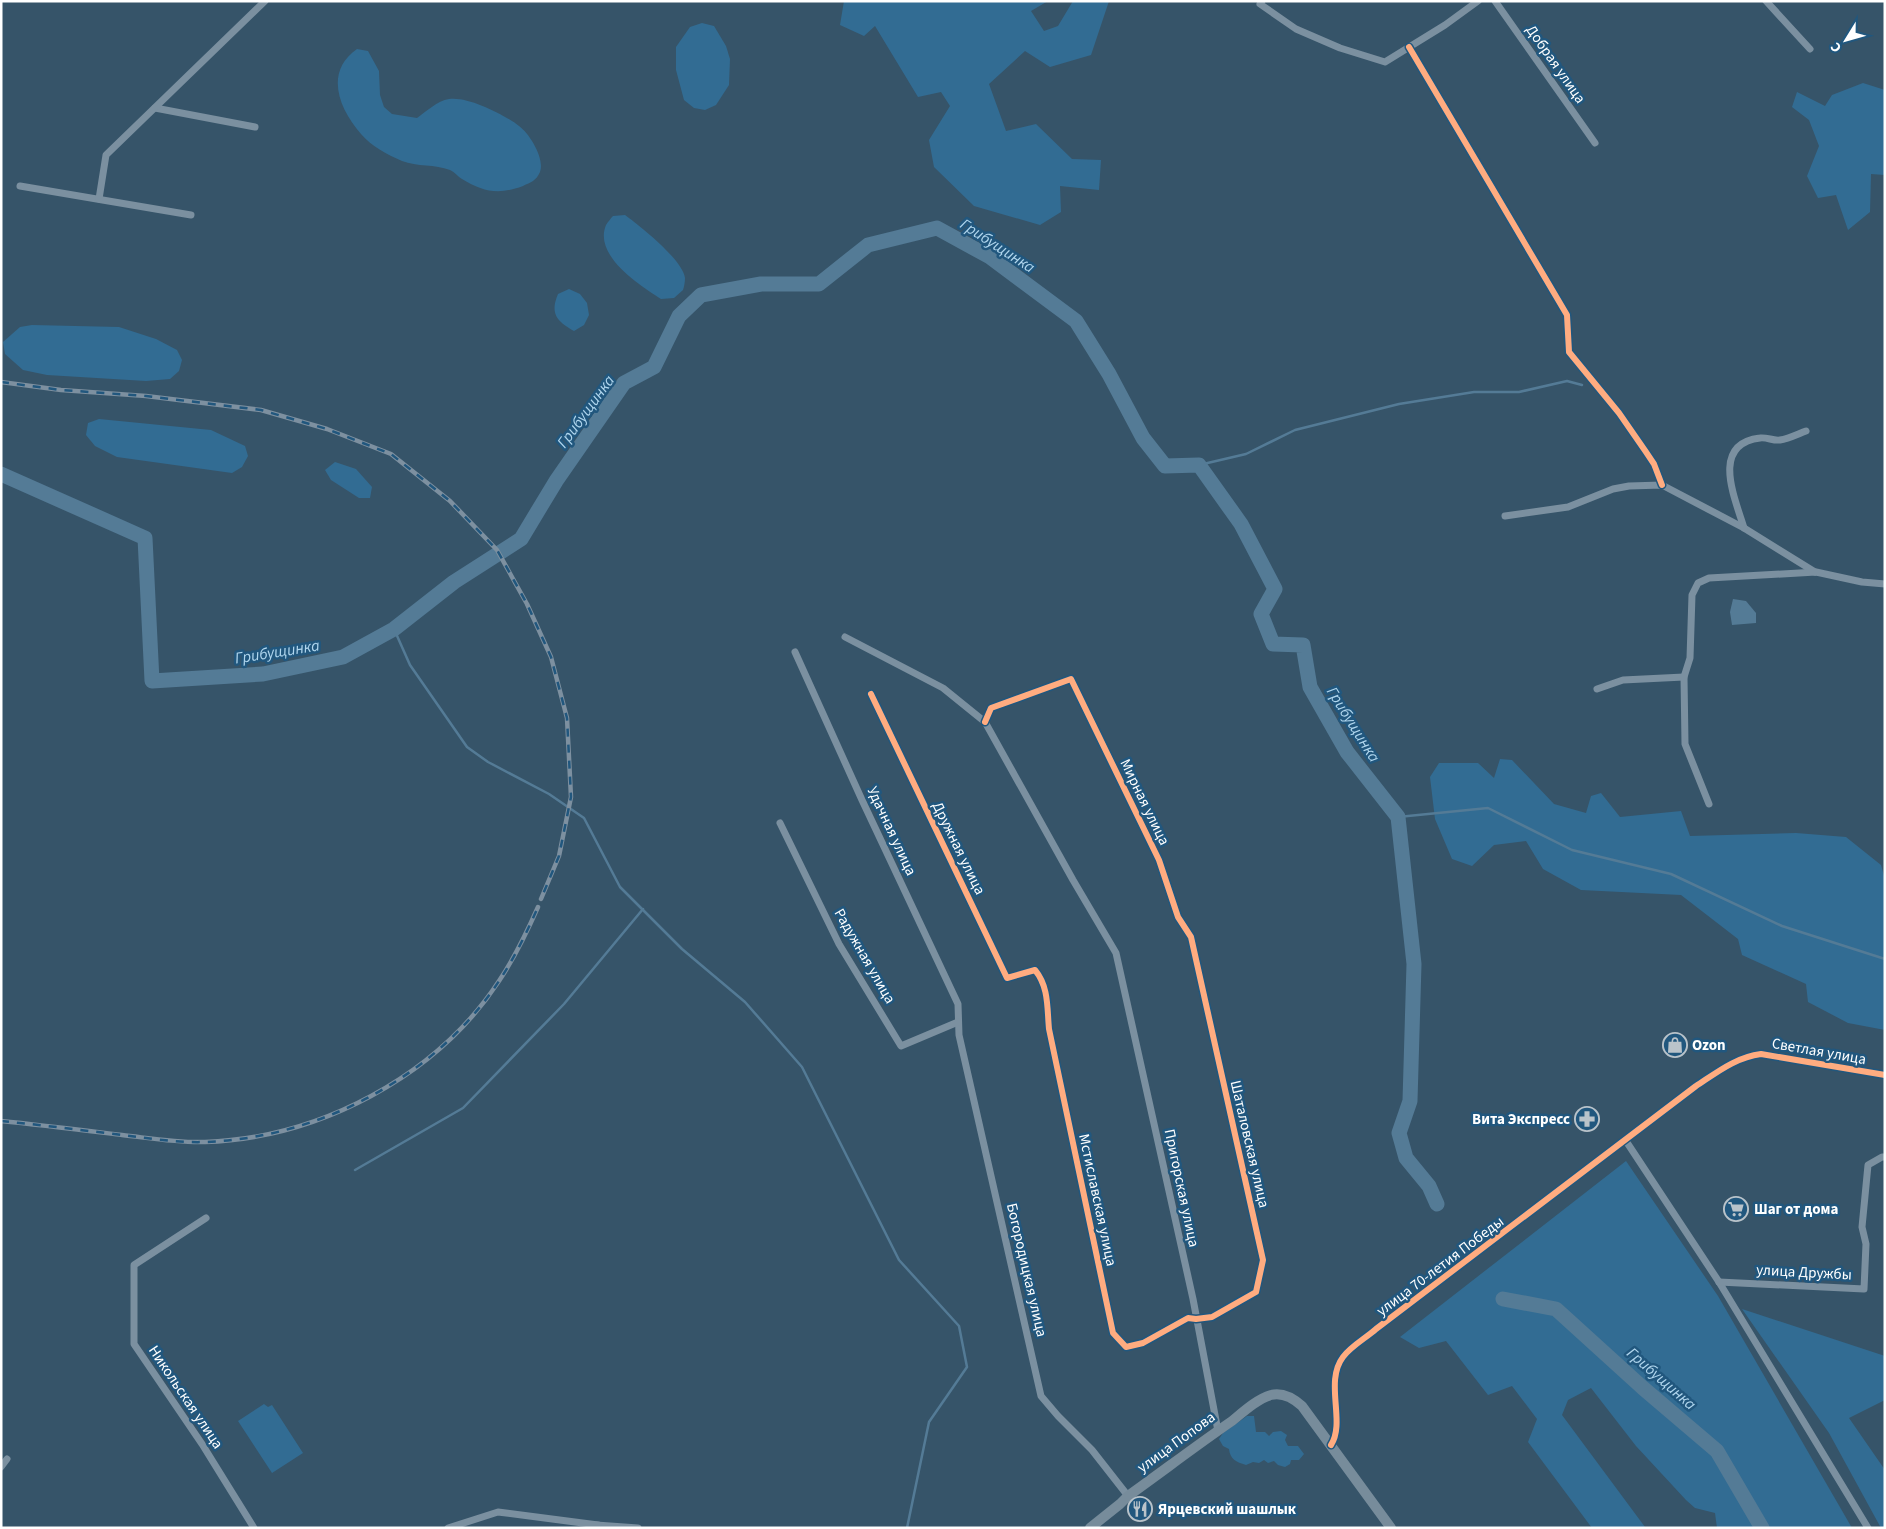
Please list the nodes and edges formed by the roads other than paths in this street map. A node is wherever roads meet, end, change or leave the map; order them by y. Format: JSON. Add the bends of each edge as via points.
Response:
{"nodes":[{"id":1,"x":265,"y":1,"type":"edge"},
{"id":2,"x":1478,"y":1,"type":"edge"},
{"id":3,"x":1495,"y":1,"type":"edge"},
{"id":4,"x":1766,"y":1,"type":"edge"},
{"id":5,"x":1261,"y":2,"type":"edge"},
{"id":6,"x":1409,"y":47,"type":"junction"},
{"id":7,"x":1810,"y":49,"type":"dead end"},
{"id":8,"x":155,"y":108,"type":"junction"},
{"id":9,"x":255,"y":127,"type":"dead end"},
{"id":10,"x":1595,"y":143,"type":"dead end"},
{"id":11,"x":20,"y":186,"type":"dead end"},
{"id":12,"x":99,"y":199,"type":"junction"},
{"id":13,"x":191,"y":215,"type":"dead end"},
{"id":14,"x":1806,"y":431,"type":"dead end"},
{"id":15,"x":1662,"y":485,"type":"junction"},
{"id":16,"x":1505,"y":516,"type":"dead end"},
{"id":17,"x":1744,"y":528,"type":"junction"},
{"id":18,"x":1816,"y":572,"type":"junction"},
{"id":19,"x":1885,"y":584,"type":"edge"},
{"id":20,"x":845,"y":637,"type":"dead end"},
{"id":21,"x":795,"y":652,"type":"dead end"},
{"id":22,"x":1684,"y":677,"type":"junction"},
{"id":23,"x":1597,"y":689,"type":"dead end"},
{"id":24,"x":871,"y":694,"type":"dead end"},
{"id":25,"x":985,"y":722,"type":"junction"},
{"id":26,"x":1708,"y":804,"type":"dead end"},
{"id":27,"x":780,"y":823,"type":"dead end"},
{"id":28,"x":1191,"y":937,"type":"joint"},
{"id":29,"x":1041,"y":978,"type":"joint"},
{"id":30,"x":958,"y":1022,"type":"junction"},
{"id":31,"x":1885,"y":1075,"type":"edge"},
{"id":32,"x":1626,"y":1141,"type":"junction"},
{"id":33,"x":1885,"y":1157,"type":"edge"},
{"id":34,"x":206,"y":1218,"type":"dead end"},
{"id":35,"x":1719,"y":1282,"type":"junction"},
{"id":36,"x":1196,"y":1319,"type":"junction"},
{"id":37,"x":1218,"y":1431,"type":"junction"},
{"id":38,"x":1331,"y":1444,"type":"junction"},
{"id":39,"x":7,"y":1459,"type":"dead end"},
{"id":40,"x":1,"y":1468,"type":"edge"},
{"id":41,"x":1128,"y":1496,"type":"junction"},
{"id":42,"x":598,"y":1525,"type":"junction"},
{"id":43,"x":254,"y":1528,"type":"edge"},
{"id":44,"x":448,"y":1528,"type":"edge"},
{"id":45,"x":588,"y":1528,"type":"edge"},
{"id":46,"x":638,"y":1528,"type":"edge"},
{"id":47,"x":1090,"y":1528,"type":"edge"},
{"id":48,"x":1392,"y":1528,"type":"edge"},
{"id":49,"x":1868,"y":1528,"type":"edge"}],
"edges":[{"from":1,"to":8,"type":"street"},
{"from":2,"to":6,"type":"street"},
{"from":3,"to":10,"type":"street","name":"Добрая улица"},
{"from":4,"to":7,"type":"street"},
{"from":5,"to":6,"type":"street","via":[[1296,29],[1340,48],[1385,62]]},
{"from":6,"to":15,"type":"street","via":[[1567,315],[1569,352],[1646,452]]},
{"from":8,"to":9,"type":"street"},
{"from":8,"to":12,"type":"street","via":[[106,155]]},
{"from":11,"to":12,"type":"street"},
{"from":12,"to":13,"type":"street"},
{"from":14,"to":17,"type":"street","via":[[1779,440],[1762,437],[1750,440],[1736,450],[1729,470]]},
{"from":15,"to":16,"type":"street","via":[[1613,489],[1568,507]]},
{"from":15,"to":17,"type":"street"},
{"from":17,"to":18,"type":"street"},
{"from":18,"to":19,"type":"street"},
{"from":18,"to":22,"type":"street","via":[[1709,578],[1698,583],[1692,596],[1690,658]]},
{"from":20,"to":25,"type":"street","via":[[943,688]]},
{"from":21,"to":30,"type":"street","name":"Удачная улица","via":[[958,1004]]},
{"from":22,"to":23,"type":"street","via":[[1623,680]]},
{"from":22,"to":26,"type":"street","via":[[1685,744]]},
{"from":24,"to":29,"type":"street","name":"Дружная улица","via":[[1007,978],[1035,970]]},
{"from":25,"to":28,"type":"street","name":"Мирная улица","via":[[991,708],[1070,679],[1160,860],[1178,917]]},
{"from":25,"to":36,"type":"street","name":"Пригорская улица","via":[[1116,953]]},
{"from":27,"to":30,"type":"street","name":"Радужная улица","via":[[839,944],[901,1046]]},
{"from":28,"to":36,"type":"street","name":"Шаталовская улица","via":[[1263,1260],[1256,1292],[1212,1317]]},
{"from":29,"to":36,"type":"street","name":"Мстиславская улица","via":[[1113,1333],[1126,1347],[1143,1343],[1188,1318]]},
{"from":30,"to":41,"type":"street","name":"Богородицкая улица","via":[[1041,1396],[1092,1450]]},
{"from":31,"to":32,"type":"street","name":"Светлая улица","via":[[1761,1054],[1747,1056],[1696,1086]]},
{"from":32,"to":35,"type":"street"},
{"from":32,"to":38,"type":"street","name":"улица 70-летия Победы","via":[[1343,1356],[1335,1373],[1336,1435]]},
{"from":33,"to":35,"type":"street","name":"улица Дружбы","via":[[1868,1165],[1862,1227],[1866,1244],[1864,1289]]},
{"from":34,"to":43,"type":"street","name":"Никольская улица","via":[[134,1265],[134,1344]]},
{"from":35,"to":49,"type":"street"},
{"from":36,"to":37,"type":"street","name":"Пригорская улица"},
{"from":37,"to":38,"type":"street","name":"улица Попова","via":[[1269,1395],[1286,1395],[1302,1406]]},
{"from":37,"to":41,"type":"street","name":"улица Попова"},
{"from":38,"to":48,"type":"street"},
{"from":39,"to":40,"type":"street"},
{"from":41,"to":47,"type":"street","name":"улица Попова"},
{"from":42,"to":44,"type":"street","via":[[498,1512]]},
{"from":42,"to":45,"type":"street"},
{"from":42,"to":46,"type":"street"}]}
